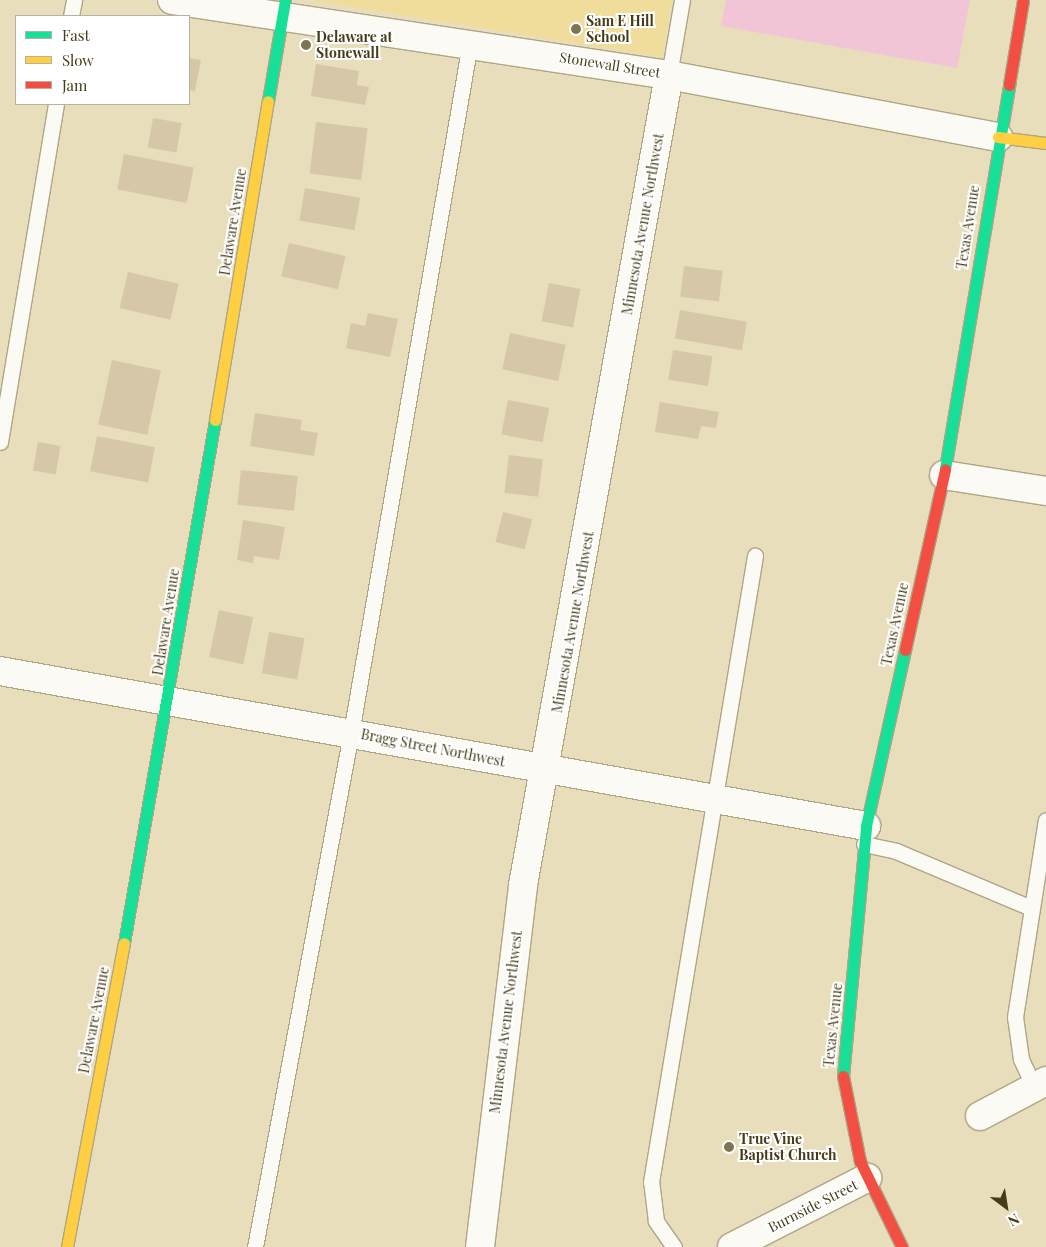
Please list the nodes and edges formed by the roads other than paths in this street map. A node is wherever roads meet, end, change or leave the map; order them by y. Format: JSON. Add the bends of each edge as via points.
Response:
{"nodes":[{"id":1,"x":74,"y":0,"type":"edge"},
{"id":2,"x":172,"y":0,"type":"edge"},
{"id":3,"x":682,"y":0,"type":"edge"},
{"id":4,"x":1023,"y":0,"type":"edge"},
{"id":5,"x":284,"y":7,"type":"edge"},
{"id":6,"x":71,"y":15,"type":"edge"},
{"id":7,"x":470,"y":43,"type":"junction"},
{"id":8,"x":669,"y":74,"type":"junction"},
{"id":9,"x":56,"y":105,"type":"edge"},
{"id":10,"x":998,"y":137,"type":"junction"},
{"id":11,"x":1046,"y":143,"type":"edge"},
{"id":12,"x":0,"y":442,"type":"edge"},
{"id":13,"x":944,"y":476,"type":"junction"},
{"id":14,"x":1046,"y":491,"type":"edge"},
{"id":15,"x":754,"y":556,"type":"dead end"},
{"id":16,"x":0,"y":671,"type":"edge"},
{"id":17,"x":169,"y":698,"type":"junction"},
{"id":18,"x":351,"y":733,"type":"junction"},
{"id":19,"x":547,"y":770,"type":"junction"},
{"id":20,"x":716,"y":800,"type":"junction"},
{"id":21,"x":1046,"y":820,"type":"edge"},
{"id":22,"x":865,"y":835,"type":"junction"},
{"id":23,"x":1031,"y":908,"type":"junction"},
{"id":24,"x":1040,"y":1084,"type":"edge"},
{"id":25,"x":980,"y":1116,"type":"dead end"},
{"id":26,"x":867,"y":1178,"type":"junction"},
{"id":27,"x":66,"y":1247,"type":"edge"},
{"id":28,"x":255,"y":1247,"type":"edge"},
{"id":29,"x":480,"y":1247,"type":"edge"},
{"id":30,"x":674,"y":1247,"type":"edge"},
{"id":31,"x":732,"y":1247,"type":"edge"},
{"id":32,"x":902,"y":1247,"type":"edge"}],
"edges":[{"from":1,"to":6,"type":"lane"},
{"from":2,"to":5,"type":"street","name":"Stonewall Street"},
{"from":3,"to":8,"type":"lane","name":"Minnesota Avenue Northwest"},
{"from":4,"to":10,"type":"street","name":"Texas Avenue"},
{"from":5,"to":7,"type":"street","name":"Stonewall Street"},
{"from":5,"to":17,"type":"street","name":"Delaware Avenue"},
{"from":7,"to":8,"type":"street","name":"Stonewall Street"},
{"from":7,"to":18,"type":"lane"},
{"from":8,"to":10,"type":"street","name":"Stonewall Street"},
{"from":8,"to":19,"type":"street","name":"Minnesota Avenue Northwest"},
{"from":9,"to":12,"type":"lane"},
{"from":10,"to":11,"type":"street","name":"Stonewall Street"},
{"from":10,"to":13,"type":"street","name":"Texas Avenue"},
{"from":13,"to":14,"type":"street"},
{"from":13,"to":22,"type":"street","name":"Texas Avenue"},
{"from":15,"to":20,"type":"lane"},
{"from":16,"to":17,"type":"street","name":"Bragg Street Northwest"},
{"from":17,"to":18,"type":"street","name":"Bragg Street Northwest"},
{"from":17,"to":27,"type":"street","name":"Delaware Avenue"},
{"from":18,"to":19,"type":"street","name":"Bragg Street Northwest"},
{"from":18,"to":28,"type":"lane"},
{"from":19,"to":20,"type":"street","name":"Bragg Street Northwest"},
{"from":19,"to":29,"type":"street","name":"Minnesota Avenue Northwest","via":[[523,885]]},
{"from":20,"to":22,"type":"street","name":"Bragg Street Northwest"},
{"from":20,"to":30,"type":"lane","via":[[651,1182],[656,1221]]},
{"from":21,"to":23,"type":"lane"},
{"from":22,"to":23,"type":"lane"},
{"from":22,"to":26,"type":"street","name":"Texas Avenue","via":[[841,1066],[850,1126]]},
{"from":23,"to":24,"type":"lane","via":[[1015,1017],[1021,1059]]},
{"from":24,"to":25,"type":"street"},
{"from":26,"to":31,"type":"street","name":"Burnside Street"},
{"from":26,"to":32,"type":"street","name":"Texas Avenue"}]}
